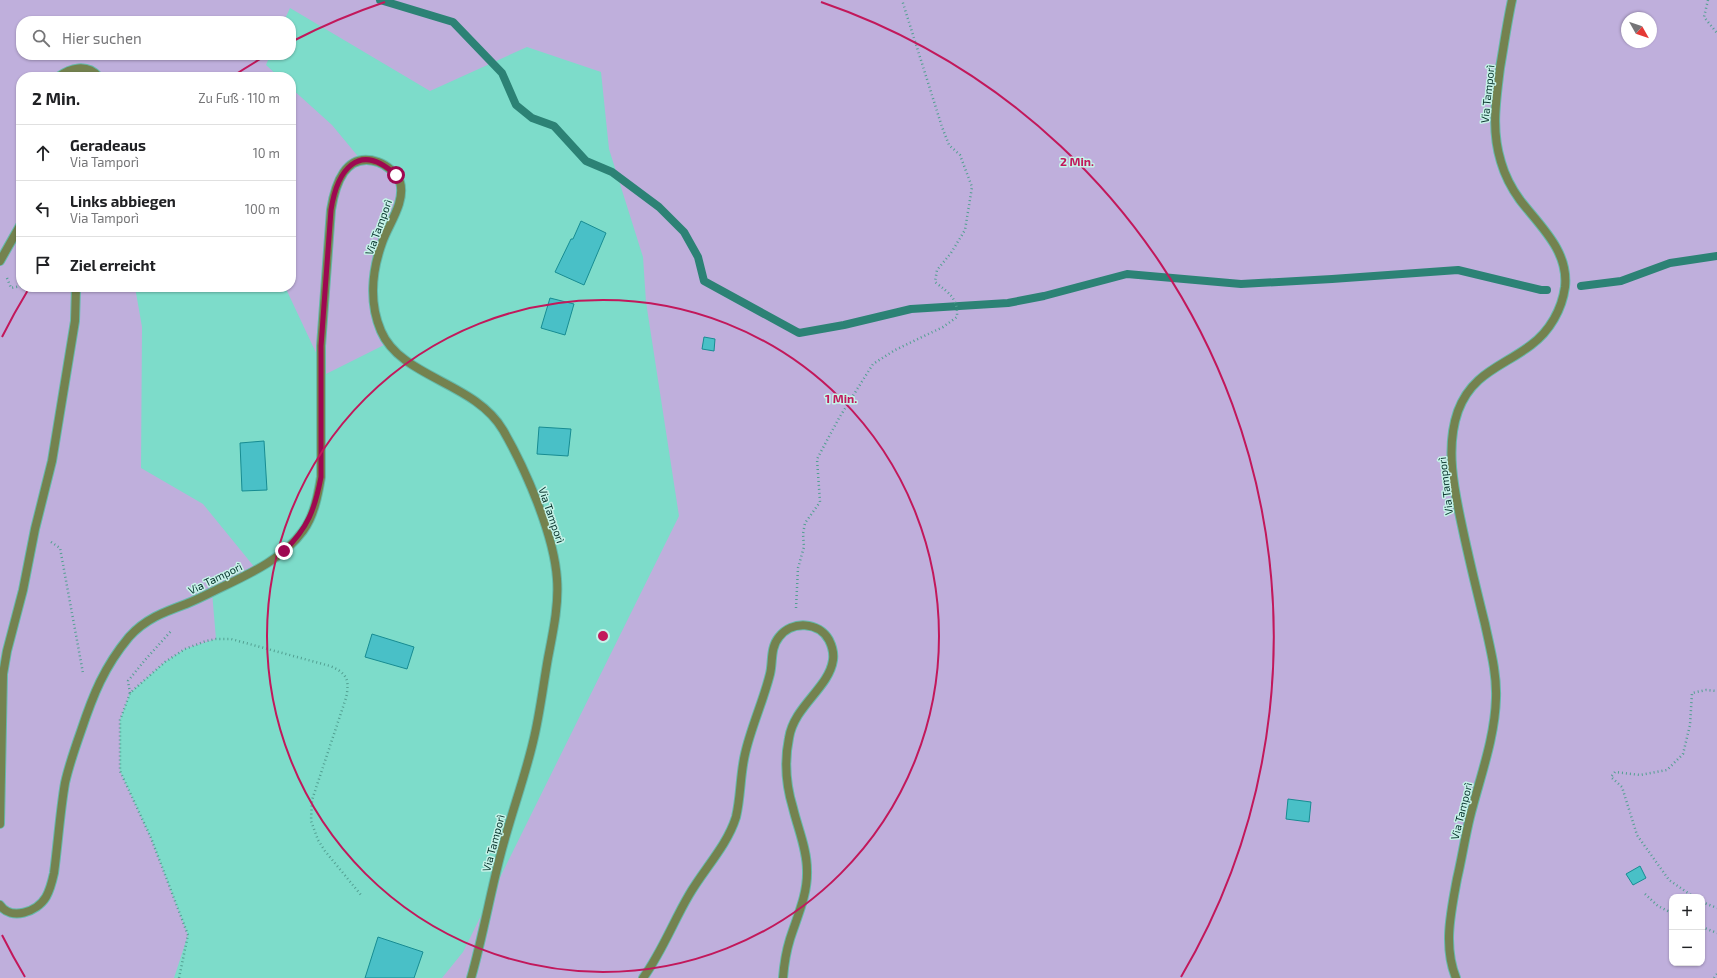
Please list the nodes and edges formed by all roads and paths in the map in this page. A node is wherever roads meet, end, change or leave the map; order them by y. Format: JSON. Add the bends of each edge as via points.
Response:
{"nodes":[{"id":1,"x":902,"y":0,"type":"edge"},
{"id":2,"x":1512,"y":0,"type":"edge"},
{"id":3,"x":1708,"y":0,"type":"edge"},
{"id":4,"x":1717,"y":33,"type":"edge"},
{"id":5,"x":67,"y":72,"type":"edge"},
{"id":6,"x":91,"y":72,"type":"edge"},
{"id":7,"x":16,"y":233,"type":"edge"},
{"id":8,"x":0,"y":261,"type":"edge"},
{"id":9,"x":7,"y":276,"type":"dead end"},
{"id":10,"x":16,"y":287,"type":"edge"},
{"id":11,"x":76,"y":292,"type":"edge"},
{"id":12,"x":35,"y":529,"type":"junction"},
{"id":13,"x":186,"y":604,"type":"junction"},
{"id":14,"x":794,"y":626,"type":"junction"},
{"id":15,"x":96,"y":688,"type":"junction"},
{"id":16,"x":1717,"y":691,"type":"edge"},
{"id":17,"x":130,"y":693,"type":"junction"},
{"id":18,"x":0,"y":824,"type":"edge"},
{"id":19,"x":1645,"y":894,"type":"dead end"},
{"id":20,"x":1690,"y":894,"type":"edge"},
{"id":21,"x":361,"y":895,"type":"dead end"},
{"id":22,"x":1705,"y":903,"type":"edge"},
{"id":23,"x":0,"y":905,"type":"edge"},
{"id":24,"x":1717,"y":908,"type":"edge"},
{"id":25,"x":1669,"y":912,"type":"edge"},
{"id":26,"x":1705,"y":928,"type":"edge"},
{"id":27,"x":1717,"y":933,"type":"edge"},
{"id":28,"x":1717,"y":974,"type":"edge"},
{"id":29,"x":179,"y":978,"type":"edge"},
{"id":30,"x":471,"y":978,"type":"edge"},
{"id":31,"x":643,"y":978,"type":"edge"},
{"id":32,"x":783,"y":978,"type":"edge"},
{"id":33,"x":1456,"y":978,"type":"edge"},
{"id":34,"x":1714,"y":978,"type":"edge"}],
"edges":[{"from":1,"to":14,"type":"path","via":[[942,128],[949,145],[960,155],[972,187],[965,230],[937,270],[935,282],[949,293],[958,306],[957,317],[873,364],[817,459],[820,502],[805,523],[804,547],[798,568]]},
{"from":2,"to":33,"type":"street","name":"Via Tamporì","via":[[1495,106],[1496,142],[1510,184],[1559,251],[1564,266],[1565,284],[1562,304],[1542,335],[1532,345],[1474,383],[1458,410],[1453,436],[1452,467],[1455,491],[1491,650],[1496,694],[1495,717],[1470,817],[1449,924],[1450,962]]},
{"from":3,"to":4,"type":"path","via":[[1704,17]]},
{"from":5,"to":6,"type":"street","via":[[82,68]]},
{"from":7,"to":8,"type":"street"},
{"from":9,"to":10,"type":"path","via":[[11,288]]},
{"from":11,"to":12,"type":"street","via":[[75,321],[52,461]]},
{"from":12,"to":15,"type":"path","via":[[60,548],[83,674]]},
{"from":12,"to":18,"type":"street","via":[[3,674]]},
{"from":13,"to":15,"type":"street","name":"Via Tamporì","via":[[162,613],[140,626],[117,652]]},
{"from":13,"to":17,"type":"path","via":[[172,631],[128,681]]},
{"from":13,"to":30,"type":"street","name":"Via Tamporì","via":[[271,561],[295,541],[312,514],[321,477],[321,346],[334,193],[342,174],[355,163],[368,160],[385,165],[396,175],[400,184],[400,198],[382,243],[374,274],[375,306],[382,333],[403,358],[473,399],[496,419],[520,463],[542,517],[557,578],[558,596],[534,740],[503,844]]},
{"from":14,"to":31,"type":"street","via":[[780,635],[773,649],[769,679],[745,752],[739,802],[732,828],[690,892]]},
{"from":14,"to":32,"type":"street","via":[[803,624],[818,629],[829,641],[834,654],[829,672],[797,715],[789,735],[786,759],[788,791],[808,871]]},
{"from":15,"to":23,"type":"street","name":"Via Tamporì","via":[[65,783],[54,873],[45,899],[37,907],[19,914],[11,913]]},
{"from":16,"to":20,"type":"path","via":[[1692,693],[1690,725],[1683,754],[1666,770],[1640,775],[1615,772],[1611,777],[1622,787],[1637,835],[1669,880]]},
{"from":17,"to":21,"type":"path","via":[[184,649],[216,639],[231,639],[340,670],[348,682],[348,689],[312,800],[311,821],[321,846]]},
{"from":17,"to":29,"type":"path","via":[[120,720],[120,771],[151,838],[188,934]]},
{"from":19,"to":25,"type":"path","via":[[1658,906]]},
{"from":22,"to":24,"type":"path"},
{"from":26,"to":27,"type":"path"},
{"from":28,"to":34,"type":"path"}]}
